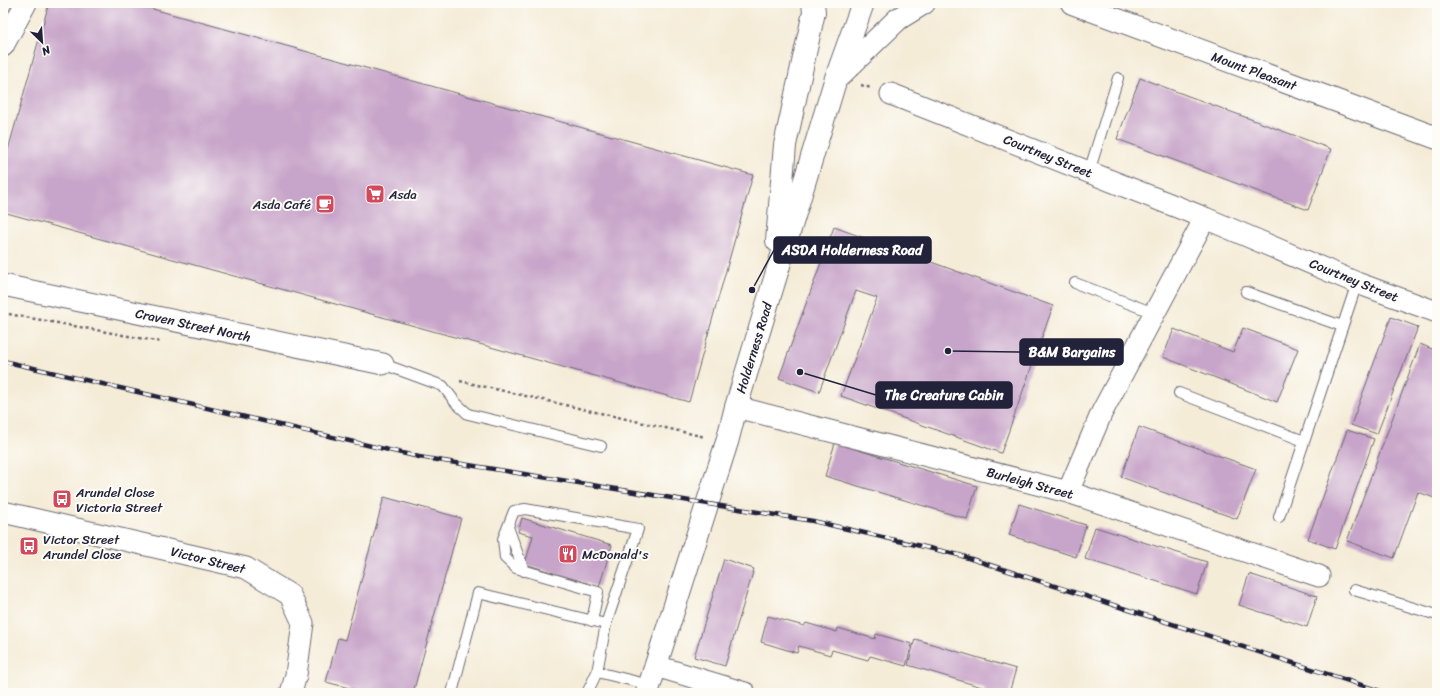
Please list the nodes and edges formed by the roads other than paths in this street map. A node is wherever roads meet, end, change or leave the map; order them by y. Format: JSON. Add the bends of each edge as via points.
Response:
{"nodes":[{"id":1,"x":26,"y":3,"type":"edge"},
{"id":2,"x":813,"y":3,"type":"edge"},
{"id":3,"x":863,"y":3,"type":"edge"},
{"id":4,"x":924,"y":3,"type":"edge"},
{"id":5,"x":1072,"y":3,"type":"edge"},
{"id":6,"x":3,"y":46,"type":"edge"},
{"id":7,"x":836,"y":78,"type":"junction"},
{"id":8,"x":1118,"y":78,"type":"dead end"},
{"id":9,"x":891,"y":94,"type":"road end"},
{"id":10,"x":1437,"y":138,"type":"edge"},
{"id":11,"x":1089,"y":172,"type":"junction"},
{"id":12,"x":1205,"y":218,"type":"junction"},
{"id":13,"x":1075,"y":283,"type":"dead end"},
{"id":14,"x":1357,"y":283,"type":"junction"},
{"id":15,"x":3,"y":285,"type":"edge"},
{"id":16,"x":773,"y":286,"type":"junction"},
{"id":17,"x":1246,"y":292,"type":"dead end"},
{"id":18,"x":1437,"y":312,"type":"edge"},
{"id":19,"x":1154,"y":313,"type":"junction"},
{"id":20,"x":1342,"y":326,"type":"junction"},
{"id":21,"x":384,"y":364,"type":"joint"},
{"id":22,"x":1179,"y":393,"type":"dead end"},
{"id":23,"x":736,"y":407,"type":"junction"},
{"id":24,"x":1304,"y":441,"type":"junction"},
{"id":25,"x":601,"y":446,"type":"dead end"},
{"id":26,"x":1068,"y":492,"type":"junction"},
{"id":27,"x":12,"y":513,"type":"edge"},
{"id":28,"x":1279,"y":516,"type":"dead end"},
{"id":29,"x":1319,"y":576,"type":"dead end"},
{"id":30,"x":1354,"y":590,"type":"dead end"},
{"id":31,"x":1437,"y":615,"type":"edge"},
{"id":32,"x":592,"y":621,"type":"junction"},
{"id":33,"x":606,"y":624,"type":"junction"},
{"id":34,"x":596,"y":672,"type":"junction"},
{"id":35,"x":651,"y":681,"type":"edge"},
{"id":36,"x":291,"y":693,"type":"edge"},
{"id":37,"x":452,"y":693,"type":"edge"},
{"id":38,"x":588,"y":693,"type":"edge"},
{"id":39,"x":746,"y":693,"type":"edge"}],
"edges":[{"from":1,"to":6,"type":"street"},
{"from":2,"to":16,"type":"highway","via":[[814,12],[785,144]]},
{"from":3,"to":7,"type":"highway","name":"Holderness Road"},
{"from":4,"to":7,"type":"highway","via":[[898,19]]},
{"from":5,"to":10,"type":"highway","name":"Mount Pleasant"},
{"from":7,"to":16,"type":"highway","name":"Holderness Road"},
{"from":8,"to":11,"type":"lane"},
{"from":9,"to":11,"type":"street","name":"Courtney Street"},
{"from":11,"to":12,"type":"street","name":"Courtney Street"},
{"from":12,"to":14,"type":"street","name":"Courtney Street"},
{"from":12,"to":19,"type":"street"},
{"from":13,"to":19,"type":"lane"},
{"from":14,"to":18,"type":"street","name":"Courtney Street"},
{"from":14,"to":20,"type":"lane"},
{"from":15,"to":21,"type":"street","name":"Craven Street North"},
{"from":16,"to":23,"type":"highway","name":"Holderness Road"},
{"from":17,"to":20,"type":"lane"},
{"from":19,"to":26,"type":"street","via":[[1102,412]]},
{"from":20,"to":24,"type":"lane"},
{"from":21,"to":25,"type":"lane","via":[[443,386],[468,414]]},
{"from":22,"to":24,"type":"lane"},
{"from":23,"to":26,"type":"street","name":"Burleigh Street"},
{"from":23,"to":35,"type":"highway","name":"Holderness Road"},
{"from":24,"to":28,"type":"lane"},
{"from":26,"to":29,"type":"street","name":"Burleigh Street"},
{"from":27,"to":36,"type":"street","name":"Victor Street","via":[[246,568],[290,594],[303,623]]},
{"from":30,"to":31,"type":"lane"},
{"from":32,"to":33,"type":"lane"},
{"from":32,"to":33,"type":"lane","via":[[598,592],[524,570],[508,527],[514,511],[526,509],[638,529]]},
{"from":32,"to":37,"type":"lane","via":[[478,593]]},
{"from":33,"to":34,"type":"lane"},
{"from":34,"to":35,"type":"lane"},
{"from":34,"to":38,"type":"lane"},
{"from":35,"to":39,"type":"street"}]}
